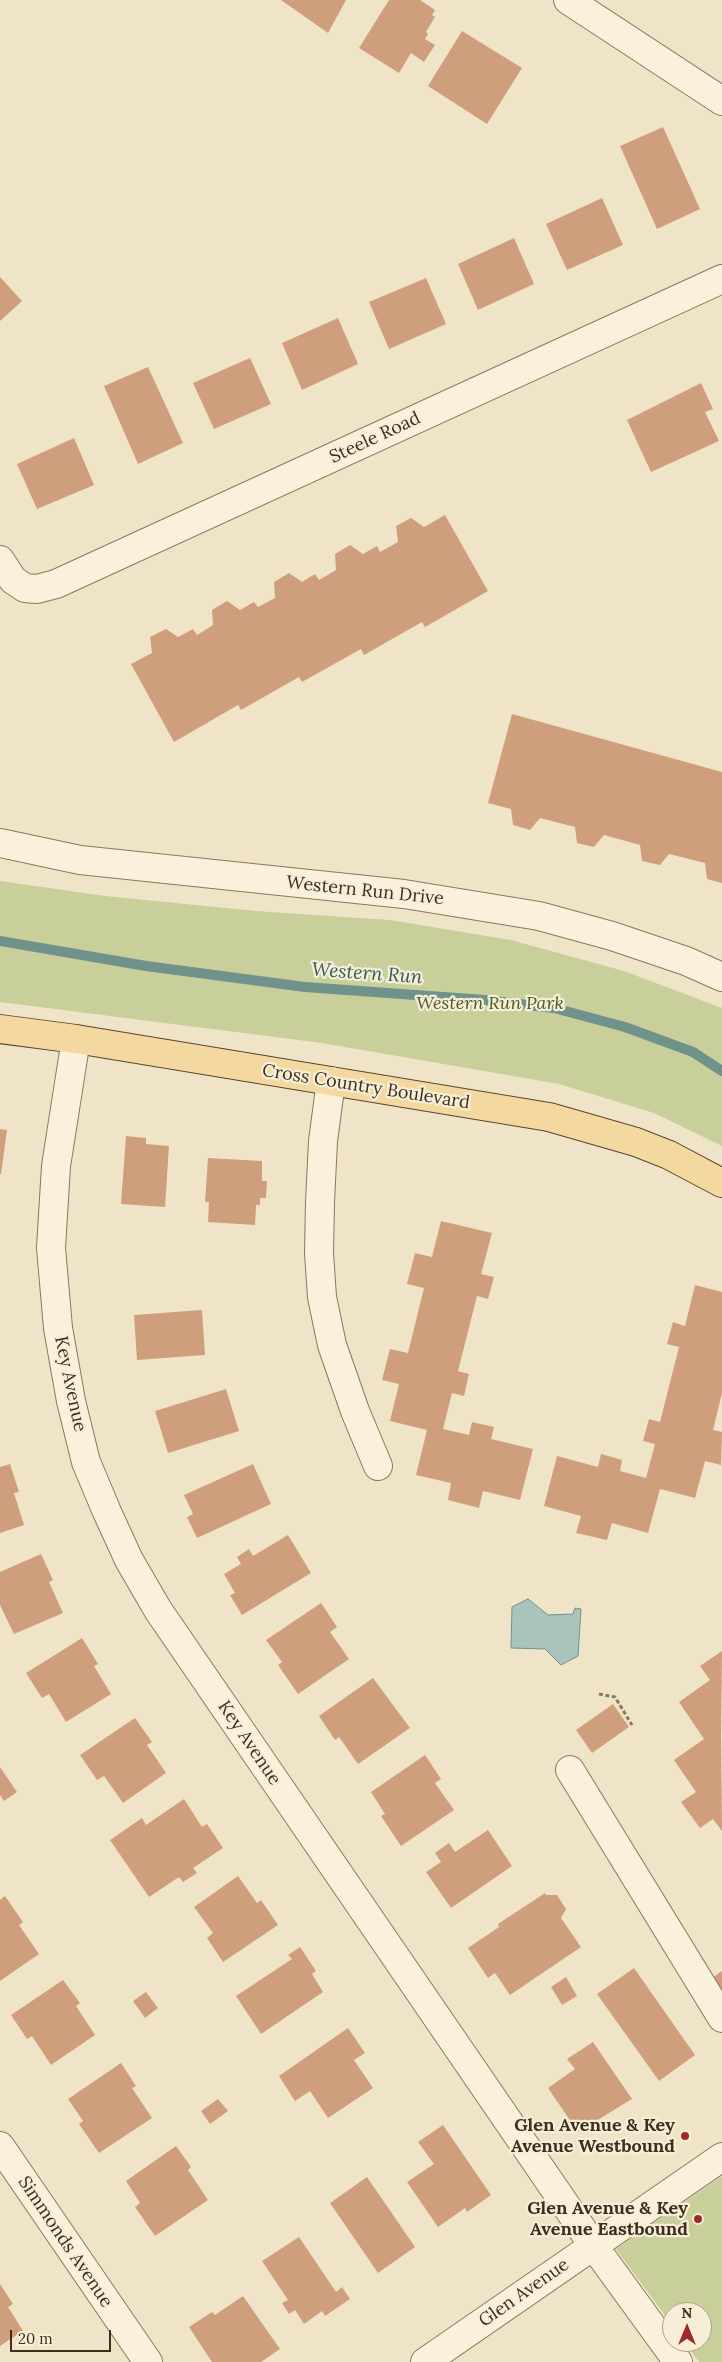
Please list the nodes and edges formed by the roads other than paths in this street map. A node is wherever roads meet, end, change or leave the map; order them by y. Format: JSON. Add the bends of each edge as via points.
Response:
{"nodes":[{"id":1,"x":568,"y":0,"type":"edge"},
{"id":2,"x":722,"y":101,"type":"edge"},
{"id":3,"x":722,"y":279,"type":"edge"},
{"id":4,"x":0,"y":560,"type":"edge"},
{"id":5,"x":0,"y":843,"type":"edge"},
{"id":6,"x":722,"y":978,"type":"edge"},
{"id":7,"x":0,"y":1029,"type":"edge"},
{"id":8,"x":76,"y":1040,"type":"junction"},
{"id":9,"x":331,"y":1082,"type":"junction"},
{"id":10,"x":722,"y":1183,"type":"edge"},
{"id":11,"x":378,"y":1466,"type":"dead end"},
{"id":12,"x":570,"y":1770,"type":"dead end"},
{"id":13,"x":722,"y":2018,"type":"edge"},
{"id":14,"x":0,"y":2146,"type":"edge"},
{"id":15,"x":722,"y":2158,"type":"edge"},
{"id":16,"x":593,"y":2245,"type":"junction"},
{"id":17,"x":148,"y":2362,"type":"edge"},
{"id":18,"x":425,"y":2362,"type":"edge"},
{"id":19,"x":678,"y":2362,"type":"edge"}],
"edges":[{"from":1,"to":2,"type":"street"},
{"from":3,"to":4,"type":"street","name":"Steele Road","via":[[56,584],[37,589],[25,588],[13,580]]},
{"from":5,"to":6,"type":"street","name":"Western Run Drive","via":[[80,860],[404,894],[539,916],[686,961]]},
{"from":7,"to":8,"type":"main road","name":"Cross Country Boulevard"},
{"from":8,"to":9,"type":"main road","name":"Cross Country Boulevard"},
{"from":8,"to":16,"type":"street","name":"Key Avenue","via":[[56,1166],[51,1248],[58,1328],[71,1400],[86,1462],[107,1512],[158,1610]]},
{"from":9,"to":10,"type":"main road","name":"Cross Country Boulevard","via":[[549,1117],[597,1129],[669,1155]]},
{"from":9,"to":11,"type":"street","via":[[323,1141],[320,1202],[322,1297],[332,1345]]},
{"from":12,"to":13,"type":"street"},
{"from":14,"to":17,"type":"street","name":"Simmonds Avenue"},
{"from":15,"to":16,"type":"street","name":"Glen Avenue"},
{"from":16,"to":18,"type":"street","name":"Glen Avenue"},
{"from":16,"to":19,"type":"street","name":"Key Avenue"}]}
